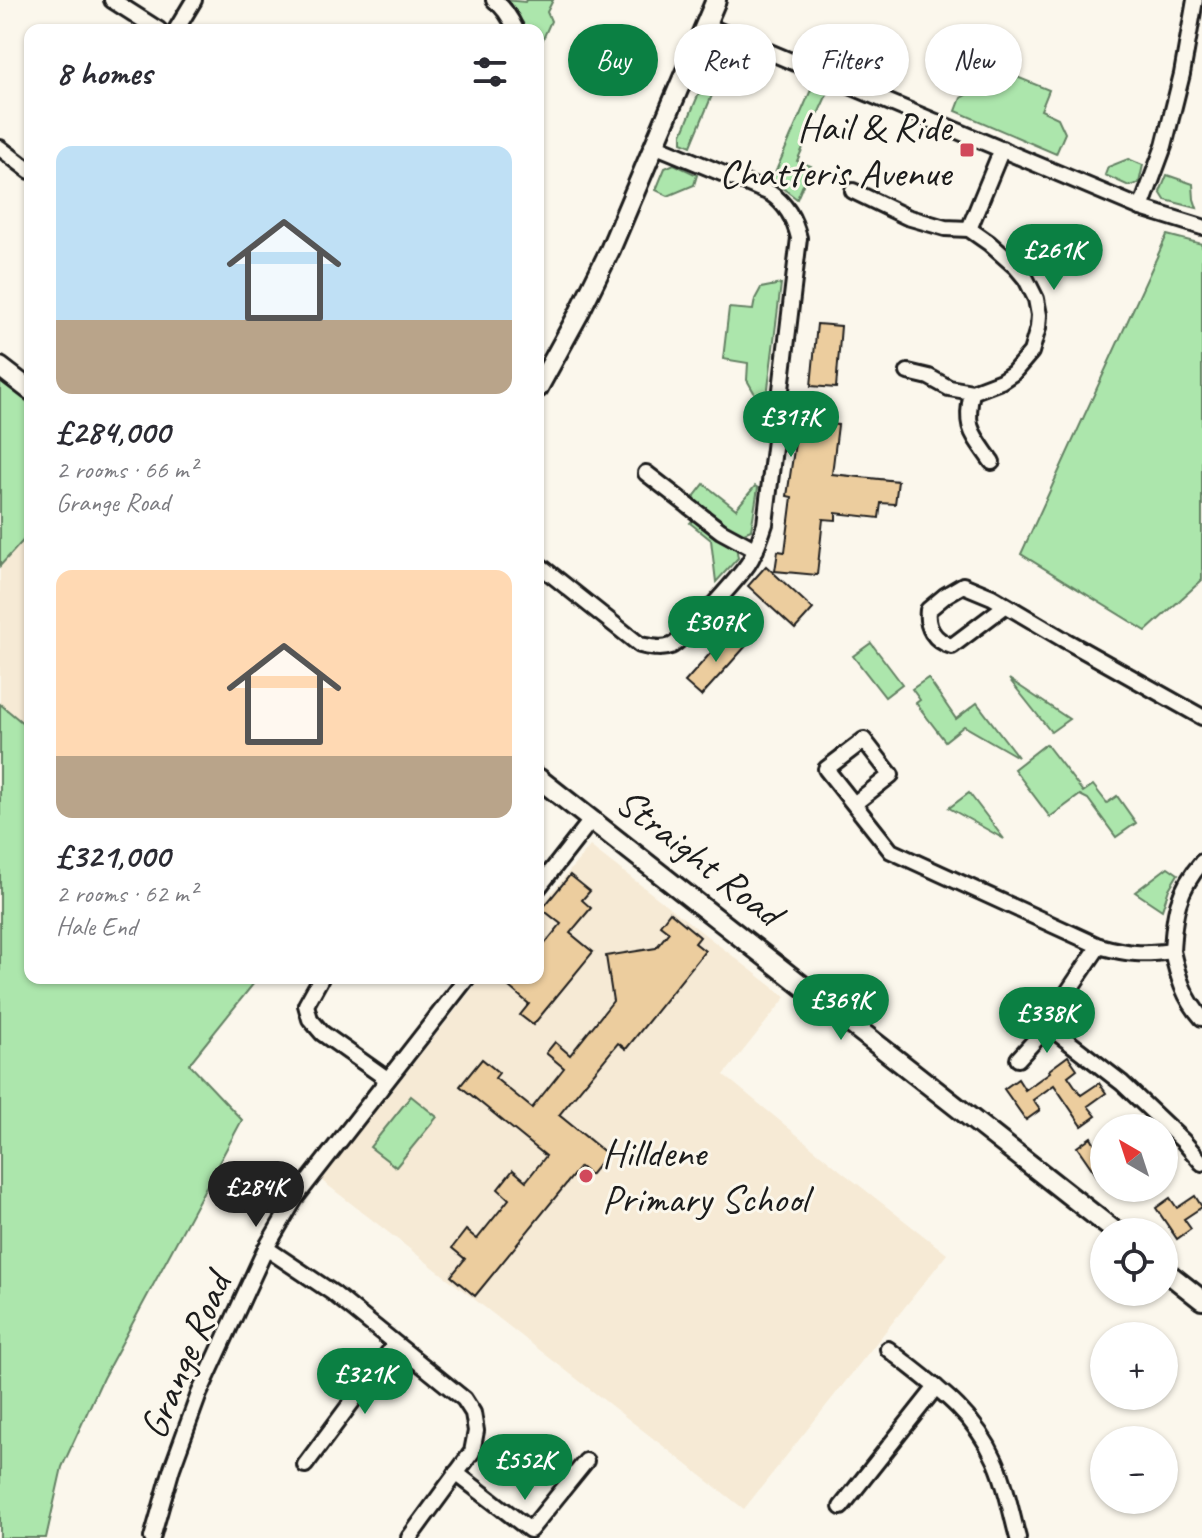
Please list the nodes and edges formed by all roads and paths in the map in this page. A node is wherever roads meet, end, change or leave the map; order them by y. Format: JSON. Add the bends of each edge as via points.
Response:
{"nodes":[{"id":1,"x":112,"y":0,"type":"edge"},
{"id":2,"x":194,"y":0,"type":"edge"},
{"id":3,"x":494,"y":0,"type":"edge"},
{"id":4,"x":716,"y":0,"type":"edge"},
{"id":5,"x":1195,"y":0,"type":"edge"},
{"id":6,"x":150,"y":24,"type":"edge"},
{"id":7,"x":180,"y":24,"type":"edge"},
{"id":8,"x":513,"y":24,"type":"edge"},
{"id":9,"x":705,"y":24,"type":"edge"},
{"id":10,"x":776,"y":55,"type":"edge"},
{"id":11,"x":675,"y":96,"type":"edge"},
{"id":12,"x":654,"y":145,"type":"junction"},
{"id":13,"x":0,"y":148,"type":"edge"},
{"id":14,"x":1002,"y":149,"type":"junction"},
{"id":15,"x":24,"y":166,"type":"edge"},
{"id":16,"x":853,"y":191,"type":"dead end"},
{"id":17,"x":1141,"y":208,"type":"junction"},
{"id":18,"x":1202,"y":227,"type":"edge"},
{"id":19,"x":969,"y":229,"type":"junction"},
{"id":20,"x":0,"y":367,"type":"edge"},
{"id":21,"x":908,"y":372,"type":"dead end"},
{"id":22,"x":544,"y":377,"type":"edge"},
{"id":23,"x":24,"y":385,"type":"edge"},
{"id":24,"x":972,"y":392,"type":"junction"},
{"id":25,"x":992,"y":462,"type":"dead end"},
{"id":26,"x":646,"y":473,"type":"dead end"},
{"id":27,"x":756,"y":550,"type":"junction"},
{"id":28,"x":544,"y":569,"type":"edge"},
{"id":29,"x":1005,"y":606,"type":"junction"},
{"id":30,"x":1202,"y":717,"type":"edge"},
{"id":31,"x":544,"y":783,"type":"edge"},
{"id":32,"x":854,"y":804,"type":"junction"},
{"id":33,"x":592,"y":819,"type":"junction"},
{"id":34,"x":1202,"y":862,"type":"edge"},
{"id":35,"x":544,"y":880,"type":"edge"},
{"id":36,"x":1099,"y":946,"type":"junction"},
{"id":37,"x":1172,"y":951,"type":"junction"},
{"id":38,"x":317,"y":984,"type":"edge"},
{"id":39,"x":462,"y":984,"type":"edge"},
{"id":40,"x":1202,"y":1018,"type":"edge"},
{"id":41,"x":1048,"y":1026,"type":"junction"},
{"id":42,"x":1018,"y":1059,"type":"dead end"},
{"id":43,"x":387,"y":1079,"type":"junction"},
{"id":44,"x":1202,"y":1163,"type":"edge"},
{"id":45,"x":1098,"y":1218,"type":"edge"},
{"id":46,"x":266,"y":1248,"type":"junction"},
{"id":47,"x":1178,"y":1281,"type":"edge"},
{"id":48,"x":1202,"y":1300,"type":"edge"},
{"id":49,"x":395,"y":1344,"type":"junction"},
{"id":50,"x":888,"y":1349,"type":"dead end"},
{"id":51,"x":936,"y":1387,"type":"junction"},
{"id":52,"x":586,"y":1461,"type":"dead end"},
{"id":53,"x":305,"y":1465,"type":"dead end"},
{"id":54,"x":456,"y":1473,"type":"junction"},
{"id":55,"x":841,"y":1507,"type":"dead end"},
{"id":56,"x":152,"y":1538,"type":"edge"},
{"id":57,"x":409,"y":1538,"type":"edge"},
{"id":58,"x":1018,"y":1538,"type":"edge"}],
"edges":[{"from":1,"to":6,"type":"street"},
{"from":2,"to":7,"type":"street"},
{"from":3,"to":8,"type":"street"},
{"from":4,"to":9,"type":"street"},
{"from":5,"to":17,"type":"street","via":[[1164,146]]},
{"from":10,"to":14,"type":"street"},
{"from":11,"to":12,"type":"street"},
{"from":12,"to":22,"type":"street","via":[[606,258]]},
{"from":12,"to":27,"type":"street","via":[[770,193],[788,210],[799,238],[765,524]]},
{"from":13,"to":15,"type":"street"},
{"from":14,"to":17,"type":"street"},
{"from":14,"to":19,"type":"street"},
{"from":16,"to":19,"type":"street","via":[[907,217]]},
{"from":17,"to":18,"type":"street"},
{"from":19,"to":24,"type":"street","via":[[1016,267],[1034,293],[1039,315],[1024,362],[1001,381]]},
{"from":20,"to":23,"type":"street"},
{"from":21,"to":24,"type":"street"},
{"from":24,"to":25,"type":"street","via":[[968,422]]},
{"from":26,"to":27,"type":"street","via":[[721,531]]},
{"from":27,"to":28,"type":"street","via":[[686,635],[659,648],[640,645]]},
{"from":29,"to":29,"type":"street","via":[[963,585],[928,610],[927,622],[937,638],[952,646]]},
{"from":29,"to":30,"type":"street"},
{"from":31,"to":33,"type":"street","name":"Straight Road"},
{"from":32,"to":32,"type":"street","via":[[826,769],[864,740],[891,775]]},
{"from":32,"to":36,"type":"street","via":[[891,851]]},
{"from":33,"to":35,"type":"street"},
{"from":33,"to":45,"type":"street","name":"Straight Road"},
{"from":34,"to":37,"type":"street","via":[[1180,898]]},
{"from":36,"to":37,"type":"street","via":[[1135,954]]},
{"from":36,"to":41,"type":"street"},
{"from":37,"to":40,"type":"street","via":[[1179,981]]},
{"from":38,"to":43,"type":"street","via":[[306,1005],[310,1019]]},
{"from":39,"to":43,"type":"street","name":"Grange Road"},
{"from":41,"to":42,"type":"street"},
{"from":41,"to":44,"type":"street","via":[[1122,1083]]},
{"from":43,"to":46,"type":"street","name":"Grange Road","via":[[296,1197]]},
{"from":46,"to":49,"type":"street"},
{"from":46,"to":56,"type":"street","name":"Grange Road","via":[[199,1394]]},
{"from":47,"to":48,"type":"street"},
{"from":49,"to":53,"type":"street"},
{"from":49,"to":54,"type":"street","via":[[464,1399],[473,1413],[472,1452]]},
{"from":50,"to":51,"type":"street"},
{"from":51,"to":55,"type":"street"},
{"from":51,"to":58,"type":"street","via":[[983,1436],[997,1463]]},
{"from":52,"to":54,"type":"street","via":[[530,1530]]},
{"from":54,"to":57,"type":"street"}]}
